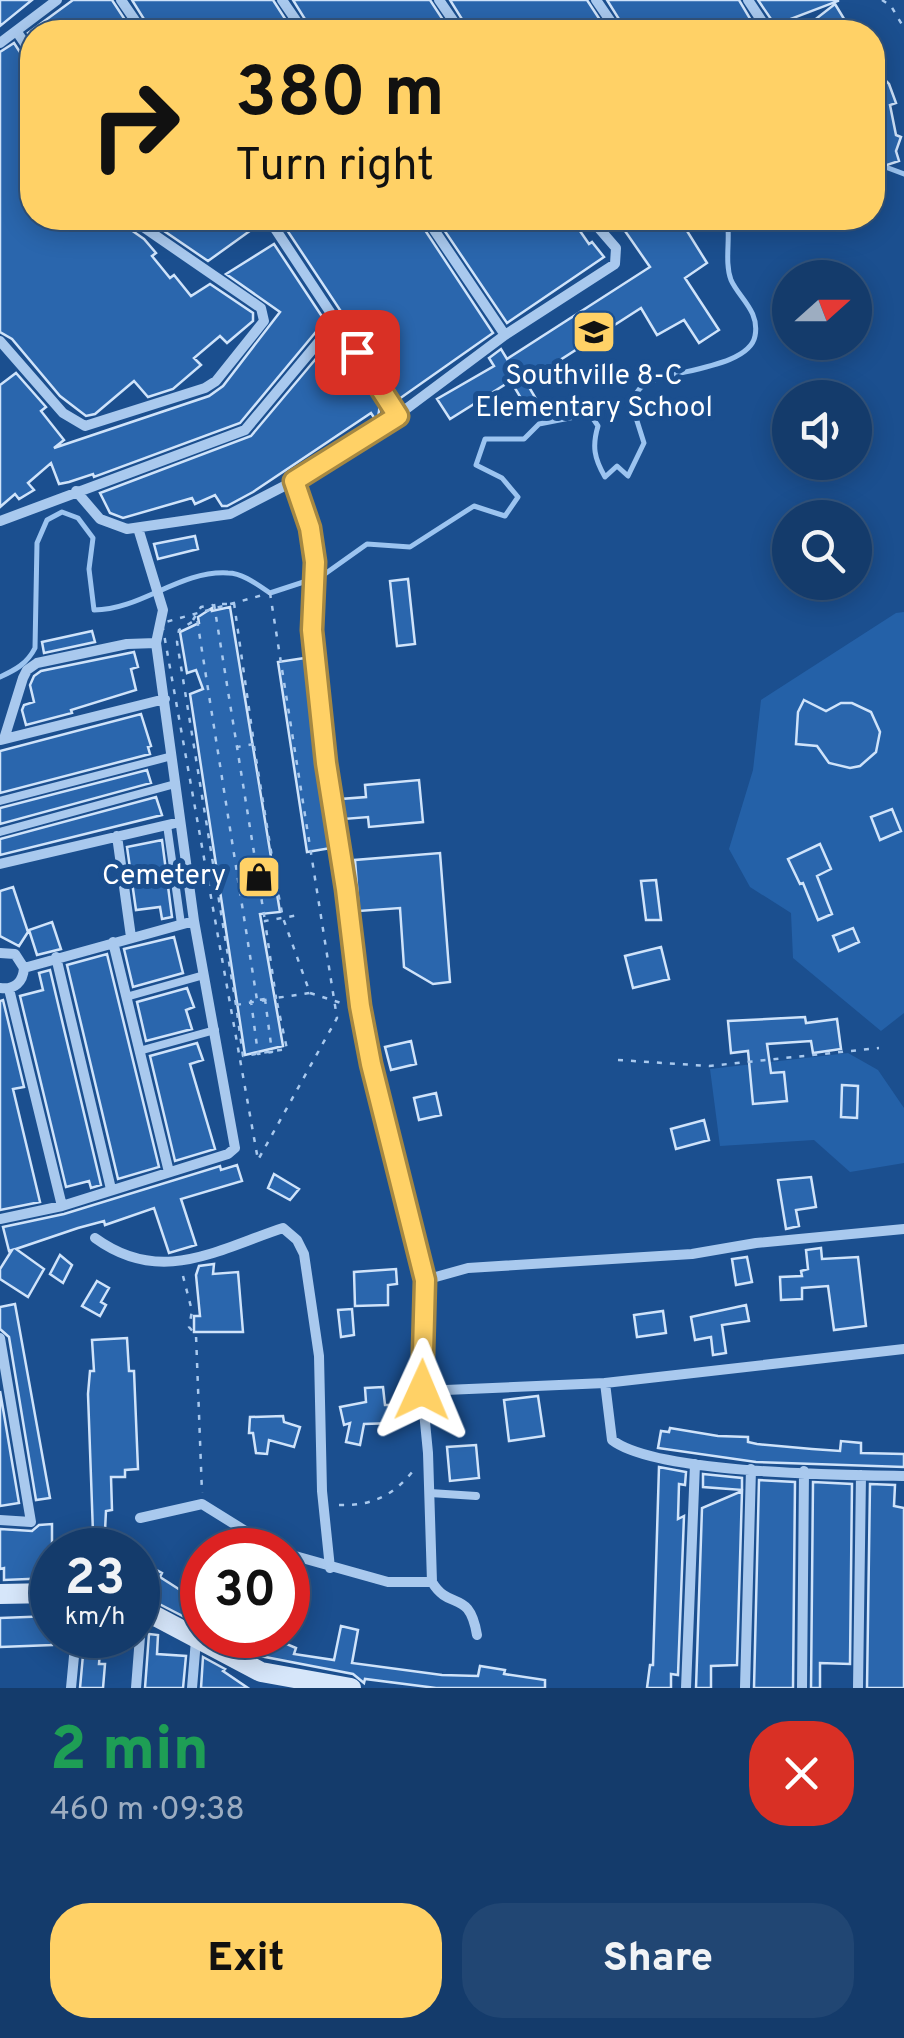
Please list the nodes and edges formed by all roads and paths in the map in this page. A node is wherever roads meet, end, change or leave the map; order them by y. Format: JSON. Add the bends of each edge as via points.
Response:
{"nodes":[{"id":1,"x":57,"y":0,"type":"edge"},
{"id":2,"x":882,"y":0,"type":"edge"},
{"id":3,"x":32,"y":20,"type":"edge"},
{"id":4,"x":904,"y":28,"type":"edge"},
{"id":5,"x":20,"y":30,"type":"edge"},
{"id":6,"x":17,"y":32,"type":"junction"},
{"id":7,"x":20,"y":36,"type":"edge"},
{"id":8,"x":0,"y":44,"type":"edge"},
{"id":9,"x":147,"y":230,"type":"edge"},
{"id":10,"x":276,"y":230,"type":"edge"},
{"id":11,"x":434,"y":230,"type":"edge"},
{"id":12,"x":600,"y":230,"type":"edge"},
{"id":13,"x":337,"y":320,"type":"junction"},
{"id":14,"x":505,"y":336,"type":"junction"},
{"id":15,"x":0,"y":341,"type":"edge"},
{"id":16,"x":398,"y":416,"type":"junction"},
{"id":17,"x":294,"y":481,"type":"junction"},
{"id":18,"x":76,"y":491,"type":"junction"},
{"id":19,"x":0,"y":521,"type":"edge"},
{"id":20,"x":138,"y":528,"type":"junction"},
{"id":21,"x":214,"y":604,"type":"junction"},
{"id":22,"x":162,"y":616,"type":"junction"},
{"id":23,"x":192,"y":622,"type":"junction"},
{"id":24,"x":156,"y":642,"type":"junction"},
{"id":25,"x":165,"y":699,"type":"junction"},
{"id":26,"x":0,"y":701,"type":"edge"},
{"id":27,"x":12,"y":710,"type":"junction"},
{"id":28,"x":2,"y":740,"type":"edge"},
{"id":29,"x":254,"y":744,"type":"junction"},
{"id":30,"x":237,"y":747,"type":"junction"},
{"id":31,"x":172,"y":756,"type":"junction"},
{"id":32,"x":176,"y":784,"type":"junction"},
{"id":33,"x":0,"y":801,"type":"edge"},
{"id":34,"x":180,"y":822,"type":"junction"},
{"id":35,"x":167,"y":825,"type":"junction"},
{"id":36,"x":0,"y":832,"type":"edge"},
{"id":37,"x":117,"y":836,"type":"junction"},
{"id":38,"x":0,"y":864,"type":"edge"},
{"id":39,"x":276,"y":882,"type":"junction"},
{"id":40,"x":259,"y":885,"type":"junction"},
{"id":41,"x":299,"y":915,"type":"dead end"},
{"id":42,"x":283,"y":918,"type":"junction"},
{"id":43,"x":194,"y":921,"type":"junction"},
{"id":44,"x":265,"y":921,"type":"junction"},
{"id":45,"x":180,"y":924,"type":"junction"},
{"id":46,"x":130,"y":937,"type":"junction"},
{"id":47,"x":113,"y":942,"type":"junction"},
{"id":48,"x":0,"y":952,"type":"edge"},
{"id":49,"x":56,"y":957,"type":"junction"},
{"id":50,"x":24,"y":968,"type":"junction"},
{"id":51,"x":204,"y":975,"type":"junction"},
{"id":52,"x":5,"y":988,"type":"edge"},
{"id":53,"x":310,"y":994,"type":"junction"},
{"id":54,"x":126,"y":996,"type":"junction"},
{"id":55,"x":276,"y":998,"type":"junction"},
{"id":56,"x":257,"y":1000,"type":"junction"},
{"id":57,"x":265,"y":1000,"type":"junction"},
{"id":58,"x":251,"y":1002,"type":"junction"},
{"id":59,"x":236,"y":1004,"type":"junction"},
{"id":60,"x":360,"y":1006,"type":"junction"},
{"id":61,"x":215,"y":1030,"type":"junction"},
{"id":62,"x":879,"y":1048,"type":"dead end"},
{"id":63,"x":139,"y":1051,"type":"junction"},
{"id":64,"x":272,"y":1052,"type":"junction"},
{"id":65,"x":258,"y":1054,"type":"junction"},
{"id":66,"x":618,"y":1060,"type":"dead end"},
{"id":67,"x":169,"y":1172,"type":"junction"},
{"id":68,"x":111,"y":1189,"type":"junction"},
{"id":69,"x":62,"y":1206,"type":"junction"},
{"id":70,"x":0,"y":1218,"type":"edge"},
{"id":71,"x":904,"y":1229,"type":"edge"},
{"id":72,"x":95,"y":1238,"type":"dead end"},
{"id":73,"x":188,"y":1262,"type":"junction"},
{"id":74,"x":425,"y":1280,"type":"junction"},
{"id":75,"x":0,"y":1338,"type":"edge"},
{"id":76,"x":904,"y":1349,"type":"edge"},
{"id":77,"x":604,"y":1383,"type":"junction"},
{"id":78,"x":422,"y":1390,"type":"junction"},
{"id":79,"x":428,"y":1453,"type":"junction"},
{"id":80,"x":695,"y":1464,"type":"junction"},
{"id":81,"x":751,"y":1469,"type":"junction"},
{"id":82,"x":804,"y":1471,"type":"junction"},
{"id":83,"x":861,"y":1475,"type":"junction"},
{"id":84,"x":904,"y":1476,"type":"edge"},
{"id":85,"x":322,"y":1492,"type":"junction"},
{"id":86,"x":430,"y":1493,"type":"junction"},
{"id":87,"x":476,"y":1496,"type":"dead end"},
{"id":88,"x":202,"y":1504,"type":"junction"},
{"id":89,"x":140,"y":1518,"type":"dead end"},
{"id":90,"x":0,"y":1520,"type":"edge"},
{"id":91,"x":241,"y":1528,"type":"edge"},
{"id":92,"x":310,"y":1561,"type":"edge"},
{"id":93,"x":330,"y":1568,"type":"junction"},
{"id":94,"x":432,"y":1582,"type":"junction"},
{"id":95,"x":30,"y":1593,"type":"edge"},
{"id":96,"x":0,"y":1594,"type":"edge"},
{"id":97,"x":477,"y":1635,"type":"dead end"},
{"id":98,"x":74,"y":1658,"type":"edge"},
{"id":99,"x":138,"y":1658,"type":"edge"},
{"id":100,"x":194,"y":1658,"type":"edge"},
{"id":101,"x":225,"y":1658,"type":"edge"},
{"id":102,"x":260,"y":1680,"type":"edge"},
{"id":103,"x":318,"y":1685,"type":"edge"},
{"id":104,"x":72,"y":1688,"type":"edge"},
{"id":105,"x":136,"y":1688,"type":"edge"},
{"id":106,"x":192,"y":1688,"type":"edge"},
{"id":107,"x":351,"y":1688,"type":"edge"},
{"id":108,"x":686,"y":1688,"type":"edge"},
{"id":109,"x":746,"y":1688,"type":"edge"},
{"id":110,"x":802,"y":1688,"type":"edge"},
{"id":111,"x":858,"y":1688,"type":"edge"}],
"edges":[{"from":1,"to":3,"type":"street"},
{"from":2,"to":4,"type":"path"},
{"from":5,"to":6,"type":"street"},
{"from":6,"to":7,"type":"street"},
{"from":6,"to":8,"type":"street"},
{"from":9,"to":15,"type":"street","via":[[265,315],[216,381],[86,426],[63,413]]},
{"from":10,"to":13,"type":"street"},
{"from":11,"to":14,"type":"street"},
{"from":12,"to":14,"type":"street","via":[[616,248],[615,264]]},
{"from":13,"to":16,"type":"street"},
{"from":13,"to":18,"type":"street","via":[[246,430]]},
{"from":14,"to":16,"type":"street"},
{"from":16,"to":17,"type":"street"},
{"from":17,"to":20,"type":"street","via":[[230,514]]},
{"from":17,"to":60,"type":"street","via":[[315,562],[312,630]]},
{"from":18,"to":19,"type":"street"},
{"from":18,"to":20,"type":"street","via":[[100,518]]},
{"from":20,"to":22,"type":"street"},
{"from":21,"to":23,"type":"path","via":[[202,607]]},
{"from":21,"to":29,"type":"path","via":[[234,603]]},
{"from":21,"to":30,"type":"path"},
{"from":22,"to":22,"type":"path","via":[[270,593],[337,1018],[258,1160]]},
{"from":22,"to":24,"type":"street"},
{"from":23,"to":56,"type":"path","via":[[197,619]]},
{"from":23,"to":59,"type":"path","via":[[179,630],[176,642]]},
{"from":24,"to":25,"type":"street"},
{"from":24,"to":27,"type":"street","via":[[37,664],[27,670]]},
{"from":25,"to":28,"type":"street"},
{"from":25,"to":31,"type":"street"},
{"from":26,"to":27,"type":"street"},
{"from":27,"to":28,"type":"street"},
{"from":29,"to":30,"type":"path"},
{"from":29,"to":39,"type":"path"},
{"from":30,"to":40,"type":"path"},
{"from":31,"to":32,"type":"street"},
{"from":31,"to":33,"type":"lane"},
{"from":32,"to":34,"type":"street"},
{"from":32,"to":36,"type":"lane"},
{"from":34,"to":35,"type":"street"},
{"from":34,"to":43,"type":"street"},
{"from":35,"to":37,"type":"street"},
{"from":35,"to":45,"type":"lane"},
{"from":37,"to":38,"type":"street"},
{"from":37,"to":46,"type":"street"},
{"from":39,"to":40,"type":"path"},
{"from":39,"to":42,"type":"path"},
{"from":40,"to":44,"type":"path"},
{"from":41,"to":42,"type":"path"},
{"from":42,"to":44,"type":"path"},
{"from":42,"to":53,"type":"path"},
{"from":43,"to":45,"type":"street"},
{"from":43,"to":51,"type":"street"},
{"from":44,"to":55,"type":"path"},
{"from":45,"to":46,"type":"street"},
{"from":46,"to":47,"type":"street"},
{"from":47,"to":49,"type":"street"},
{"from":47,"to":54,"type":"street"},
{"from":48,"to":50,"type":"street","via":[[16,954]]},
{"from":49,"to":50,"type":"street"},
{"from":49,"to":68,"type":"street"},
{"from":50,"to":52,"type":"street","via":[[21,981]]},
{"from":51,"to":54,"type":"lane"},
{"from":51,"to":61,"type":"street"},
{"from":52,"to":69,"type":"street"},
{"from":53,"to":55,"type":"path"},
{"from":53,"to":60,"type":"path"},
{"from":54,"to":63,"type":"street"},
{"from":55,"to":57,"type":"path"},
{"from":55,"to":64,"type":"path","via":[[287,1049]]},
{"from":56,"to":57,"type":"path"},
{"from":56,"to":58,"type":"path"},
{"from":57,"to":64,"type":"path"},
{"from":58,"to":59,"type":"path"},
{"from":58,"to":65,"type":"path"},
{"from":59,"to":65,"type":"path","via":[[243,1056]]},
{"from":60,"to":74,"type":"street"},
{"from":61,"to":63,"type":"lane"},
{"from":61,"to":67,"type":"street","via":[[235,1148]]},
{"from":62,"to":66,"type":"path","via":[[709,1066]]},
{"from":63,"to":67,"type":"street"},
{"from":64,"to":65,"type":"path"},
{"from":67,"to":68,"type":"street"},
{"from":68,"to":69,"type":"street"},
{"from":69,"to":70,"type":"street"},
{"from":71,"to":74,"type":"street","via":[[692,1254],[468,1268]]},
{"from":72,"to":73,"type":"street","via":[[128,1258]]},
{"from":73,"to":85,"type":"street","via":[[283,1228],[297,1240],[319,1356]]},
{"from":73,"to":88,"type":"path","via":[[182,1272],[192,1310],[189,1327],[196,1335]]},
{"from":74,"to":78,"type":"street"},
{"from":75,"to":90,"type":"street","via":[[31,1522]]},
{"from":76,"to":77,"type":"street"},
{"from":77,"to":78,"type":"street"},
{"from":77,"to":80,"type":"street","via":[[612,1440]]},
{"from":78,"to":79,"type":"street"},
{"from":79,"to":85,"type":"path","via":[[399,1489],[377,1499],[343,1506]]},
{"from":79,"to":86,"type":"street"},
{"from":80,"to":81,"type":"street"},
{"from":80,"to":108,"type":"street"},
{"from":81,"to":82,"type":"street"},
{"from":81,"to":109,"type":"street"},
{"from":82,"to":83,"type":"street"},
{"from":82,"to":110,"type":"street"},
{"from":83,"to":84,"type":"street"},
{"from":83,"to":111,"type":"street"},
{"from":85,"to":93,"type":"street"},
{"from":86,"to":87,"type":"lane"},
{"from":86,"to":94,"type":"street"},
{"from":88,"to":89,"type":"street"},
{"from":88,"to":91,"type":"street"},
{"from":92,"to":93,"type":"street"},
{"from":93,"to":94,"type":"street","via":[[388,1582]]},
{"from":94,"to":97,"type":"street","via":[[439,1594],[468,1605]]},
{"from":95,"to":96,"type":"street"},
{"from":98,"to":104,"type":"street"},
{"from":99,"to":105,"type":"street"},
{"from":100,"to":106,"type":"street"},
{"from":101,"to":102,"type":"street"},
{"from":102,"to":103,"type":"street"},
{"from":103,"to":107,"type":"street"}]}
